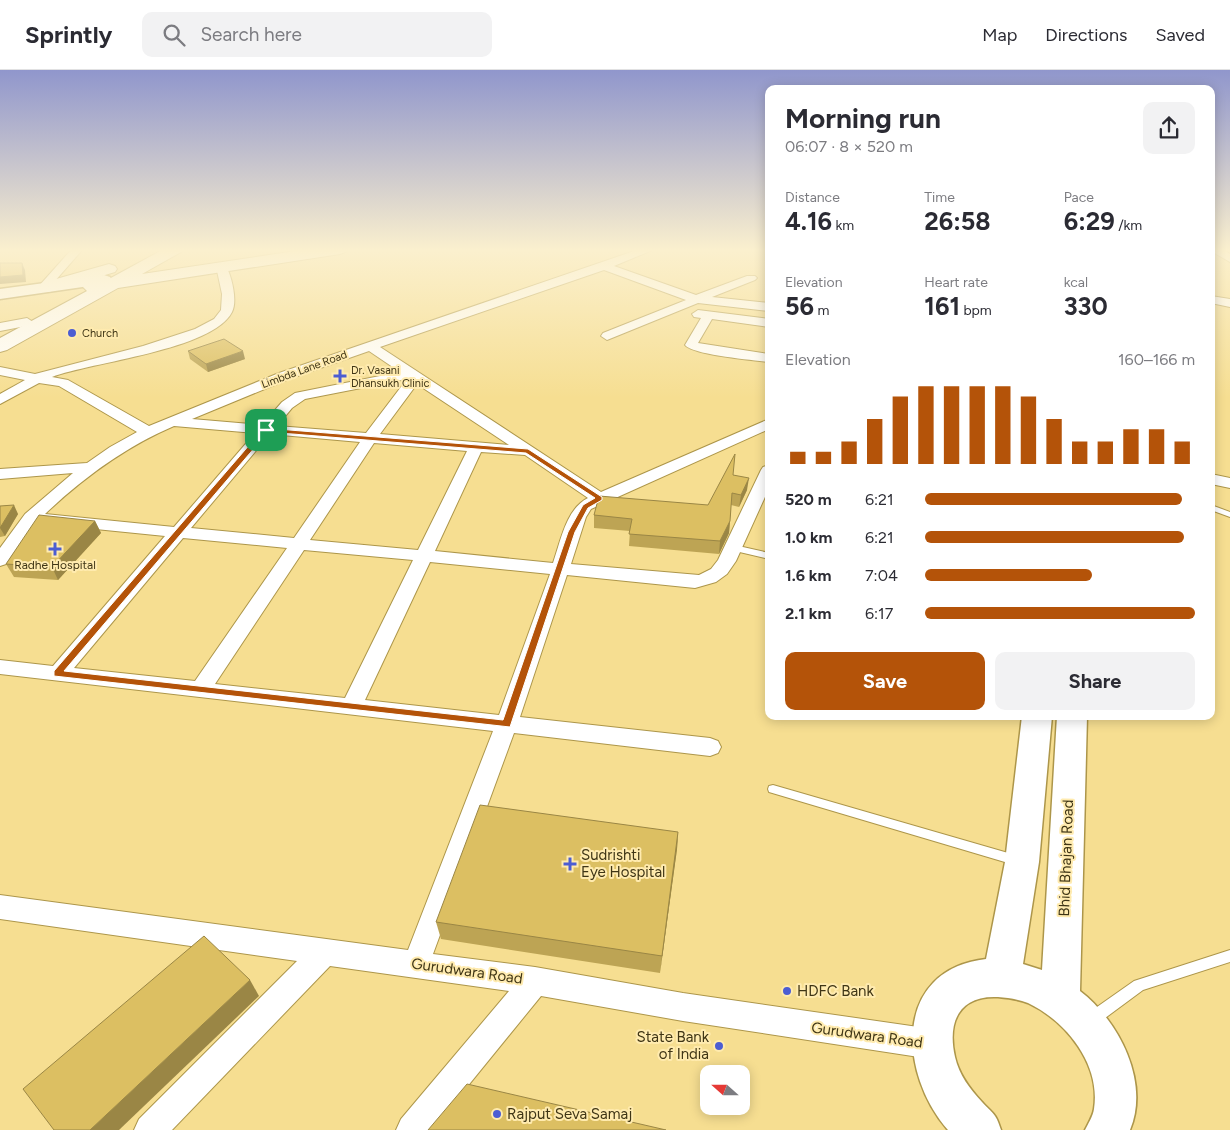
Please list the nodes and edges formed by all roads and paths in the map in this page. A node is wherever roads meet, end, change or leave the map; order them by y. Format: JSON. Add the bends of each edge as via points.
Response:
{"nodes":[{"id":1,"x":44,"y":298,"type":"edge"},
{"id":2,"x":74,"y":298,"type":"edge"},
{"id":3,"x":82,"y":298,"type":"edge"},
{"id":4,"x":227,"y":298,"type":"edge"},
{"id":5,"x":509,"y":298,"type":"edge"},
{"id":6,"x":695,"y":299,"type":"joint"},
{"id":7,"x":1215,"y":300,"type":"edge"},
{"id":8,"x":1230,"y":303,"type":"edge"},
{"id":9,"x":765,"y":307,"type":"edge"},
{"id":10,"x":672,"y":310,"type":"junction"},
{"id":11,"x":45,"y":312,"type":"junction"},
{"id":12,"x":710,"y":315,"type":"junction"},
{"id":13,"x":27,"y":322,"type":"junction"},
{"id":14,"x":765,"y":322,"type":"edge"},
{"id":15,"x":0,"y":327,"type":"edge"},
{"id":16,"x":607,"y":336,"type":"dead end"},
{"id":17,"x":0,"y":337,"type":"edge"},
{"id":18,"x":0,"y":346,"type":"edge"},
{"id":19,"x":369,"y":346,"type":"junction"},
{"id":20,"x":765,"y":357,"type":"edge"},
{"id":21,"x":0,"y":371,"type":"edge"},
{"id":22,"x":413,"y":375,"type":"junction"},
{"id":23,"x":39,"y":377,"type":"junction"},
{"id":24,"x":0,"y":400,"type":"edge"},
{"id":25,"x":171,"y":422,"type":"junction"},
{"id":26,"x":765,"y":425,"type":"edge"},
{"id":27,"x":266,"y":430,"type":"junction"},
{"id":28,"x":148,"y":432,"type":"junction"},
{"id":29,"x":370,"y":438,"type":"junction"},
{"id":30,"x":476,"y":447,"type":"junction"},
{"id":31,"x":528,"y":451,"type":"junction"},
{"id":32,"x":92,"y":467,"type":"junction"},
{"id":33,"x":0,"y":474,"type":"edge"},
{"id":34,"x":765,"y":479,"type":"edge"},
{"id":35,"x":1215,"y":480,"type":"edge"},
{"id":36,"x":1230,"y":483,"type":"edge"},
{"id":37,"x":600,"y":498,"type":"junction"},
{"id":38,"x":1215,"y":509,"type":"edge"},
{"id":39,"x":1230,"y":515,"type":"edge"},
{"id":40,"x":31,"y":518,"type":"junction"},
{"id":41,"x":177,"y":532,"type":"junction"},
{"id":42,"x":299,"y":544,"type":"junction"},
{"id":43,"x":734,"y":548,"type":"junction"},
{"id":44,"x":765,"y":555,"type":"edge"},
{"id":45,"x":425,"y":556,"type":"junction"},
{"id":46,"x":0,"y":560,"type":"edge"},
{"id":47,"x":559,"y":568,"type":"junction"},
{"id":48,"x":0,"y":667,"type":"edge"},
{"id":49,"x":57,"y":674,"type":"junction"},
{"id":50,"x":200,"y":690,"type":"junction"},
{"id":51,"x":351,"y":707,"type":"junction"},
{"id":52,"x":1037,"y":720,"type":"edge"},
{"id":53,"x":1072,"y":720,"type":"edge"},
{"id":54,"x":507,"y":724,"type":"junction"},
{"id":55,"x":710,"y":747,"type":"dead end"},
{"id":56,"x":772,"y":789,"type":"dead end"},
{"id":57,"x":1022,"y":862,"type":"junction"},
{"id":58,"x":0,"y":908,"type":"edge"},
{"id":59,"x":326,"y":951,"type":"junction"},
{"id":60,"x":1230,"y":956,"type":"edge"},
{"id":61,"x":416,"y":964,"type":"junction"},
{"id":62,"x":1002,"y":977,"type":"junction"},
{"id":63,"x":535,"y":981,"type":"junction"},
{"id":64,"x":1073,"y":1012,"type":"junction"},
{"id":65,"x":932,"y":1044,"type":"junction"},
{"id":66,"x":976,"y":1129,"type":"edge"},
{"id":67,"x":150,"y":1130,"type":"edge"},
{"id":68,"x":412,"y":1130,"type":"edge"},
{"id":69,"x":1107,"y":1130,"type":"edge"}],
"edges":[{"from":1,"to":11,"type":"main road"},
{"from":2,"to":11,"type":"main road"},
{"from":3,"to":18,"type":"main road"},
{"from":4,"to":23,"type":"street","via":[[226,313],[211,327],[177,341]]},
{"from":5,"to":19,"type":"street","name":"Limbda Lane Road"},
{"from":6,"to":9,"type":"street"},
{"from":6,"to":10,"type":"street"},
{"from":7,"to":8,"type":"street"},
{"from":10,"to":12,"type":"street"},
{"from":10,"to":16,"type":"street"},
{"from":11,"to":13,"type":"main road"},
{"from":12,"to":14,"type":"street"},
{"from":12,"to":20,"type":"street","via":[[691,345]]},
{"from":13,"to":15,"type":"street"},
{"from":13,"to":17,"type":"main road"},
{"from":19,"to":22,"type":"street"},
{"from":19,"to":25,"type":"street","name":"Limbda Lane Road"},
{"from":21,"to":23,"type":"street"},
{"from":22,"to":27,"type":"street","via":[[300,396],[287,404]]},
{"from":22,"to":29,"type":"street"},
{"from":22,"to":31,"type":"street"},
{"from":23,"to":24,"type":"street"},
{"from":23,"to":28,"type":"street","via":[[88,396]]},
{"from":25,"to":27,"type":"street"},
{"from":25,"to":28,"type":"street","name":"Limbda Lane Road"},
{"from":26,"to":37,"type":"street"},
{"from":27,"to":29,"type":"street"},
{"from":27,"to":41,"type":"street"},
{"from":28,"to":32,"type":"street","name":"Limbda Lane Road"},
{"from":29,"to":30,"type":"street"},
{"from":29,"to":42,"type":"street"},
{"from":30,"to":31,"type":"street"},
{"from":30,"to":45,"type":"street"},
{"from":31,"to":37,"type":"street"},
{"from":32,"to":33,"type":"street"},
{"from":32,"to":40,"type":"street","name":"Limbda Lane Road"},
{"from":34,"to":43,"type":"street"},
{"from":35,"to":36,"type":"street"},
{"from":37,"to":47,"type":"street","via":[[586,506],[578,517]]},
{"from":38,"to":39,"type":"lane"},
{"from":40,"to":41,"type":"street"},
{"from":40,"to":46,"type":"street","name":"Limbda Lane Road"},
{"from":41,"to":42,"type":"street"},
{"from":41,"to":49,"type":"street"},
{"from":42,"to":45,"type":"street"},
{"from":42,"to":50,"type":"street"},
{"from":43,"to":44,"type":"lane"},
{"from":43,"to":47,"type":"street","via":[[719,574],[695,582]]},
{"from":45,"to":47,"type":"street"},
{"from":45,"to":51,"type":"street"},
{"from":47,"to":54,"type":"street"},
{"from":48,"to":49,"type":"street"},
{"from":49,"to":50,"type":"street"},
{"from":50,"to":51,"type":"street"},
{"from":51,"to":54,"type":"street"},
{"from":52,"to":57,"type":"main road"},
{"from":53,"to":64,"type":"main road","name":"Bhid Bhajan Road"},
{"from":54,"to":55,"type":"street"},
{"from":54,"to":61,"type":"street"},
{"from":56,"to":57,"type":"lane"},
{"from":57,"to":62,"type":"main road"},
{"from":58,"to":59,"type":"street","name":"Gurudwara Road"},
{"from":59,"to":61,"type":"street","name":"Gurudwara Road"},
{"from":59,"to":67,"type":"street"},
{"from":60,"to":64,"type":"lane","via":[[1139,985]]},
{"from":61,"to":63,"type":"street","name":"Gurudwara Road"},
{"from":62,"to":64,"type":"main road","via":[[1031,984]]},
{"from":62,"to":65,"type":"main road","via":[[974,979],[952,991],[937,1008],[931,1032]]},
{"from":63,"to":65,"type":"street","name":"Gurudwara Road","via":[[682,1007]]},
{"from":63,"to":68,"type":"street"},
{"from":64,"to":69,"type":"main road","via":[[1106,1053],[1116,1084],[1114,1115]]},
{"from":65,"to":66,"type":"main road","via":[[933,1059],[944,1089]]}]}
